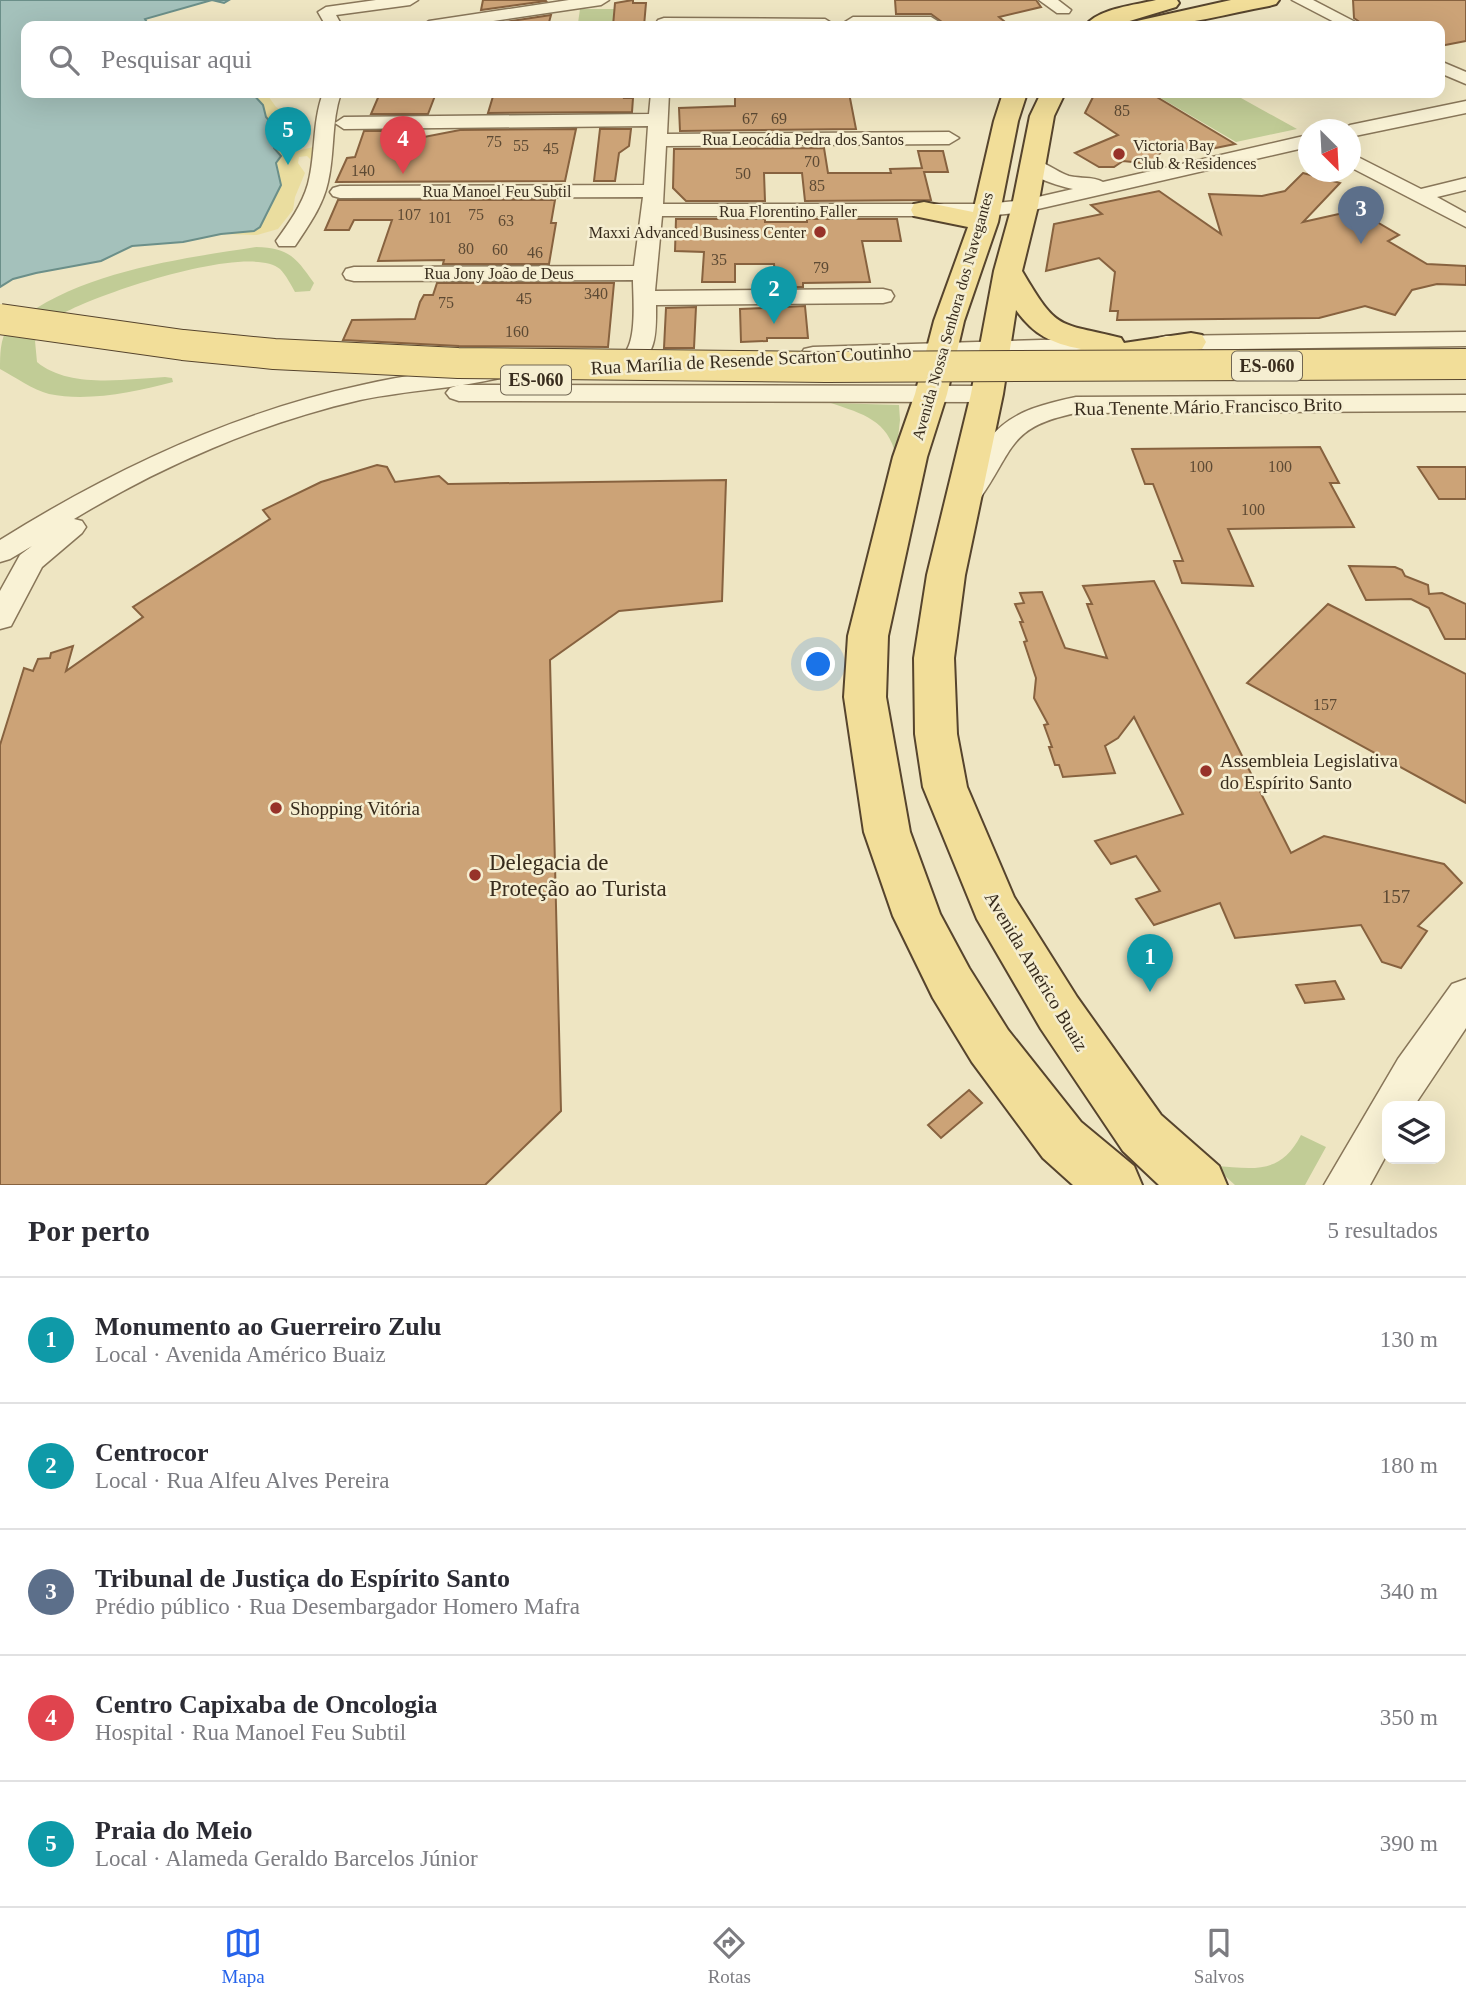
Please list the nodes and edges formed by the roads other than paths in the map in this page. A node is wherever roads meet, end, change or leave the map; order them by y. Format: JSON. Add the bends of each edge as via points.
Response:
{"nodes":[{"id":1,"x":410,"y":0,"type":"edge"},
{"id":2,"x":595,"y":0,"type":"edge"},
{"id":3,"x":1047,"y":0,"type":"edge"},
{"id":4,"x":1185,"y":0,"type":"edge"},
{"id":5,"x":1269,"y":0,"type":"edge"},
{"id":6,"x":1300,"y":0,"type":"edge"},
{"id":7,"x":910,"y":7,"type":"dead end"},
{"id":8,"x":1063,"y":10,"type":"dead end"},
{"id":9,"x":664,"y":20,"type":"edge"},
{"id":10,"x":331,"y":21,"type":"edge"},
{"id":11,"x":461,"y":21,"type":"edge"},
{"id":12,"x":835,"y":21,"type":"edge"},
{"id":13,"x":929,"y":21,"type":"edge"},
{"id":14,"x":1107,"y":21,"type":"edge"},
{"id":15,"x":1164,"y":21,"type":"edge"},
{"id":16,"x":1344,"y":21,"type":"edge"},
{"id":17,"x":1445,"y":68,"type":"edge"},
{"id":18,"x":1466,"y":79,"type":"edge"},
{"id":19,"x":330,"y":98,"type":"edge"},
{"id":20,"x":660,"y":98,"type":"edge"},
{"id":21,"x":1013,"y":98,"type":"edge"},
{"id":22,"x":1051,"y":98,"type":"edge"},
{"id":23,"x":1466,"y":107,"type":"edge"},
{"id":24,"x":344,"y":123,"type":"dead end"},
{"id":25,"x":1361,"y":129,"type":"edge"},
{"id":26,"x":657,"y":130,"type":"junction"},
{"id":27,"x":949,"y":138,"type":"dead end"},
{"id":28,"x":1298,"y":143,"type":"edge"},
{"id":29,"x":1278,"y":148,"type":"junction"},
{"id":30,"x":1298,"y":148,"type":"edge"},
{"id":31,"x":1361,"y":165,"type":"edge"},
{"id":32,"x":1122,"y":183,"type":"junction"},
{"id":33,"x":1466,"y":184,"type":"edge"},
{"id":34,"x":1028,"y":186,"type":"junction"},
{"id":35,"x":340,"y":192,"type":"dead end"},
{"id":36,"x":1419,"y":195,"type":"junction"},
{"id":37,"x":653,"y":200,"type":"junction"},
{"id":38,"x":986,"y":210,"type":"junction"},
{"id":39,"x":925,"y":211,"type":"joint"},
{"id":40,"x":1466,"y":221,"type":"edge"},
{"id":41,"x":287,"y":242,"type":"dead end"},
{"id":42,"x":1008,"y":271,"type":"junction"},
{"id":43,"x":644,"y":272,"type":"junction"},
{"id":44,"x":354,"y":274,"type":"dead end"},
{"id":45,"x":883,"y":296,"type":"dead end"},
{"id":46,"x":643,"y":299,"type":"junction"},
{"id":47,"x":0,"y":319,"type":"edge"},
{"id":48,"x":0,"y":335,"type":"edge"},
{"id":49,"x":945,"y":335,"type":"junction"},
{"id":50,"x":644,"y":338,"type":"junction"},
{"id":51,"x":1466,"y":339,"type":"edge"},
{"id":52,"x":1191,"y":342,"type":"junction"},
{"id":53,"x":1275,"y":342,"type":"junction"},
{"id":54,"x":1410,"y":342,"type":"junction"},
{"id":55,"x":1110,"y":345,"type":"junction"},
{"id":56,"x":993,"y":348,"type":"junction"},
{"id":57,"x":910,"y":350,"type":"joint"},
{"id":58,"x":1326,"y":360,"type":"junction"},
{"id":59,"x":688,"y":362,"type":"junction"},
{"id":60,"x":1466,"y":364,"type":"edge"},
{"id":61,"x":608,"y":366,"type":"junction"},
{"id":62,"x":1466,"y":377,"type":"edge"},
{"id":63,"x":931,"y":394,"type":"junction"},
{"id":64,"x":987,"y":394,"type":"junction"},
{"id":65,"x":1454,"y":403,"type":"edge"},
{"id":66,"x":1279,"y":404,"type":"junction"},
{"id":67,"x":1383,"y":404,"type":"junction"},
{"id":68,"x":910,"y":457,"type":"junction"},
{"id":69,"x":960,"y":512,"type":"junction"},
{"id":70,"x":0,"y":553,"type":"edge"},
{"id":71,"x":0,"y":616,"type":"edge"},
{"id":72,"x":1466,"y":996,"type":"edge"},
{"id":73,"x":1395,"y":1101,"type":"edge"},
{"id":74,"x":1382,"y":1124,"type":"edge"},
{"id":75,"x":1114,"y":1185,"type":"edge"},
{"id":76,"x":1199,"y":1185,"type":"edge"},
{"id":77,"x":1346,"y":1185,"type":"edge"}],
"edges":[{"from":1,"to":10,"type":"street","via":[[326,12]]},
{"from":2,"to":11,"type":"street"},
{"from":3,"to":8,"type":"street"},
{"from":4,"to":14,"type":"main road"},
{"from":5,"to":15,"type":"main road"},
{"from":6,"to":16,"type":"street"},
{"from":7,"to":13,"type":"street"},
{"from":9,"to":12,"type":"street","via":[[825,15]]},
{"from":17,"to":18,"type":"street"},
{"from":19,"to":41,"type":"street","via":[[324,115],[319,176],[308,211]]},
{"from":20,"to":26,"type":"street"},
{"from":21,"to":38,"type":"main road","name":"Avenida Nossa Senhora dos Navegantes"},
{"from":22,"to":34,"type":"main road","via":[[1042,116]]},
{"from":23,"to":25,"type":"street"},
{"from":24,"to":26,"type":"street","name":"Rua Leocádia Pedra dos Santos"},
{"from":26,"to":27,"type":"street","name":"Rua Leocádia Pedra dos Santos"},
{"from":26,"to":37,"type":"street"},
{"from":28,"to":29,"type":"street"},
{"from":29,"to":30,"type":"street"},
{"from":29,"to":32,"type":"street"},
{"from":31,"to":36,"type":"street"},
{"from":32,"to":34,"type":"street"},
{"from":32,"to":34,"type":"street","via":[[1056,179]]},
{"from":33,"to":36,"type":"street"},
{"from":34,"to":38,"type":"street"},
{"from":34,"to":42,"type":"main road"},
{"from":35,"to":37,"type":"street","name":"Rua Manoel Feu Subtil"},
{"from":36,"to":40,"type":"street"},
{"from":37,"to":39,"type":"street","name":"Rua Florentino Faller"},
{"from":37,"to":43,"type":"street"},
{"from":38,"to":39,"type":"main road"},
{"from":38,"to":49,"type":"main road","name":"Avenida Nossa Senhora dos Navegantes"},
{"from":42,"to":55,"type":"main road","via":[[1030,310],[1049,331],[1066,339]]},
{"from":42,"to":56,"type":"main road"},
{"from":43,"to":44,"type":"street","name":"Rua Jony João de Deus"},
{"from":43,"to":46,"type":"street"},
{"from":45,"to":46,"type":"street"},
{"from":46,"to":50,"type":"street"},
{"from":47,"to":60,"type":"main road","number":"ES-060","bridge":true,"via":[[200,348],[415,363],[1041,368]]},
{"from":48,"to":62,"type":"main road","number":"ES-060","via":[[188,362],[422,378],[1074,382]]},
{"from":49,"to":56,"type":"street"},
{"from":49,"to":57,"type":"main road"},
{"from":49,"to":63,"type":"main road","name":"Avenida Nossa Senhora dos Navegantes"},
{"from":50,"to":59,"type":"street","via":[[657,356]]},
{"from":50,"to":61,"type":"street","via":[[629,361]]},
{"from":51,"to":54,"type":"street"},
{"from":52,"to":53,"type":"street"},
{"from":52,"to":55,"type":"street"},
{"from":52,"to":64,"type":"main road","via":[[1045,366]]},
{"from":53,"to":54,"type":"street"},
{"from":53,"to":58,"type":"street","via":[[1307,349]]},
{"from":54,"to":65,"type":"street","via":[[1383,354],[1380,368],[1390,384]]},
{"from":55,"to":56,"type":"street"},
{"from":56,"to":64,"type":"main road"},
{"from":57,"to":59,"type":"street","name":"Rua Marília de Resende Scarton Coutinho"},
{"from":58,"to":66,"type":"street","via":[[1335,371],[1334,385]]},
{"from":58,"to":67,"type":"street"},
{"from":59,"to":61,"type":"street","name":"Rua Marília de Resende Scarton Coutinho"},
{"from":61,"to":70,"type":"street","name":"Rua Marília de Resende Scarton Coutinho","via":[[500,371],[383,388],[302,409],[192,450],[103,491]]},
{"from":63,"to":64,"type":"street","name":"Rua Marília de Resende Scarton Coutinho"},
{"from":63,"to":68,"type":"main road","name":"Avenida Nossa Senhora dos Navegantes"},
{"from":63,"to":71,"type":"street","name":"Rua Marília de Resende Scarton Coutinho","via":[[461,393],[359,406],[280,430],[150,482],[62,533],[30,562]]},
{"from":64,"to":68,"type":"main road","via":[[950,415]]},
{"from":64,"to":69,"type":"main road","name":"Avenida Américo Buaiz"},
{"from":65,"to":67,"type":"street","name":"Rua Tenente Mário Francisco Brito"},
{"from":66,"to":67,"type":"street","name":"Rua Tenente Mário Francisco Brito"},
{"from":66,"to":69,"type":"street","name":"Rua Tenente Mário Francisco Brito","via":[[1076,405],[1050,410],[1014,425],[998,441]]},
{"from":68,"to":75,"type":"main road","via":[[868,636],[865,697],[887,832],[917,916],[990,1046],[1062,1139]]},
{"from":69,"to":76,"type":"main road","name":"Avenida Américo Buaiz","via":[[934,658],[936,734],[945,787],[994,905],[1059,1013],[1142,1133]]},
{"from":72,"to":73,"type":"street"},
{"from":74,"to":77,"type":"street"}]}
